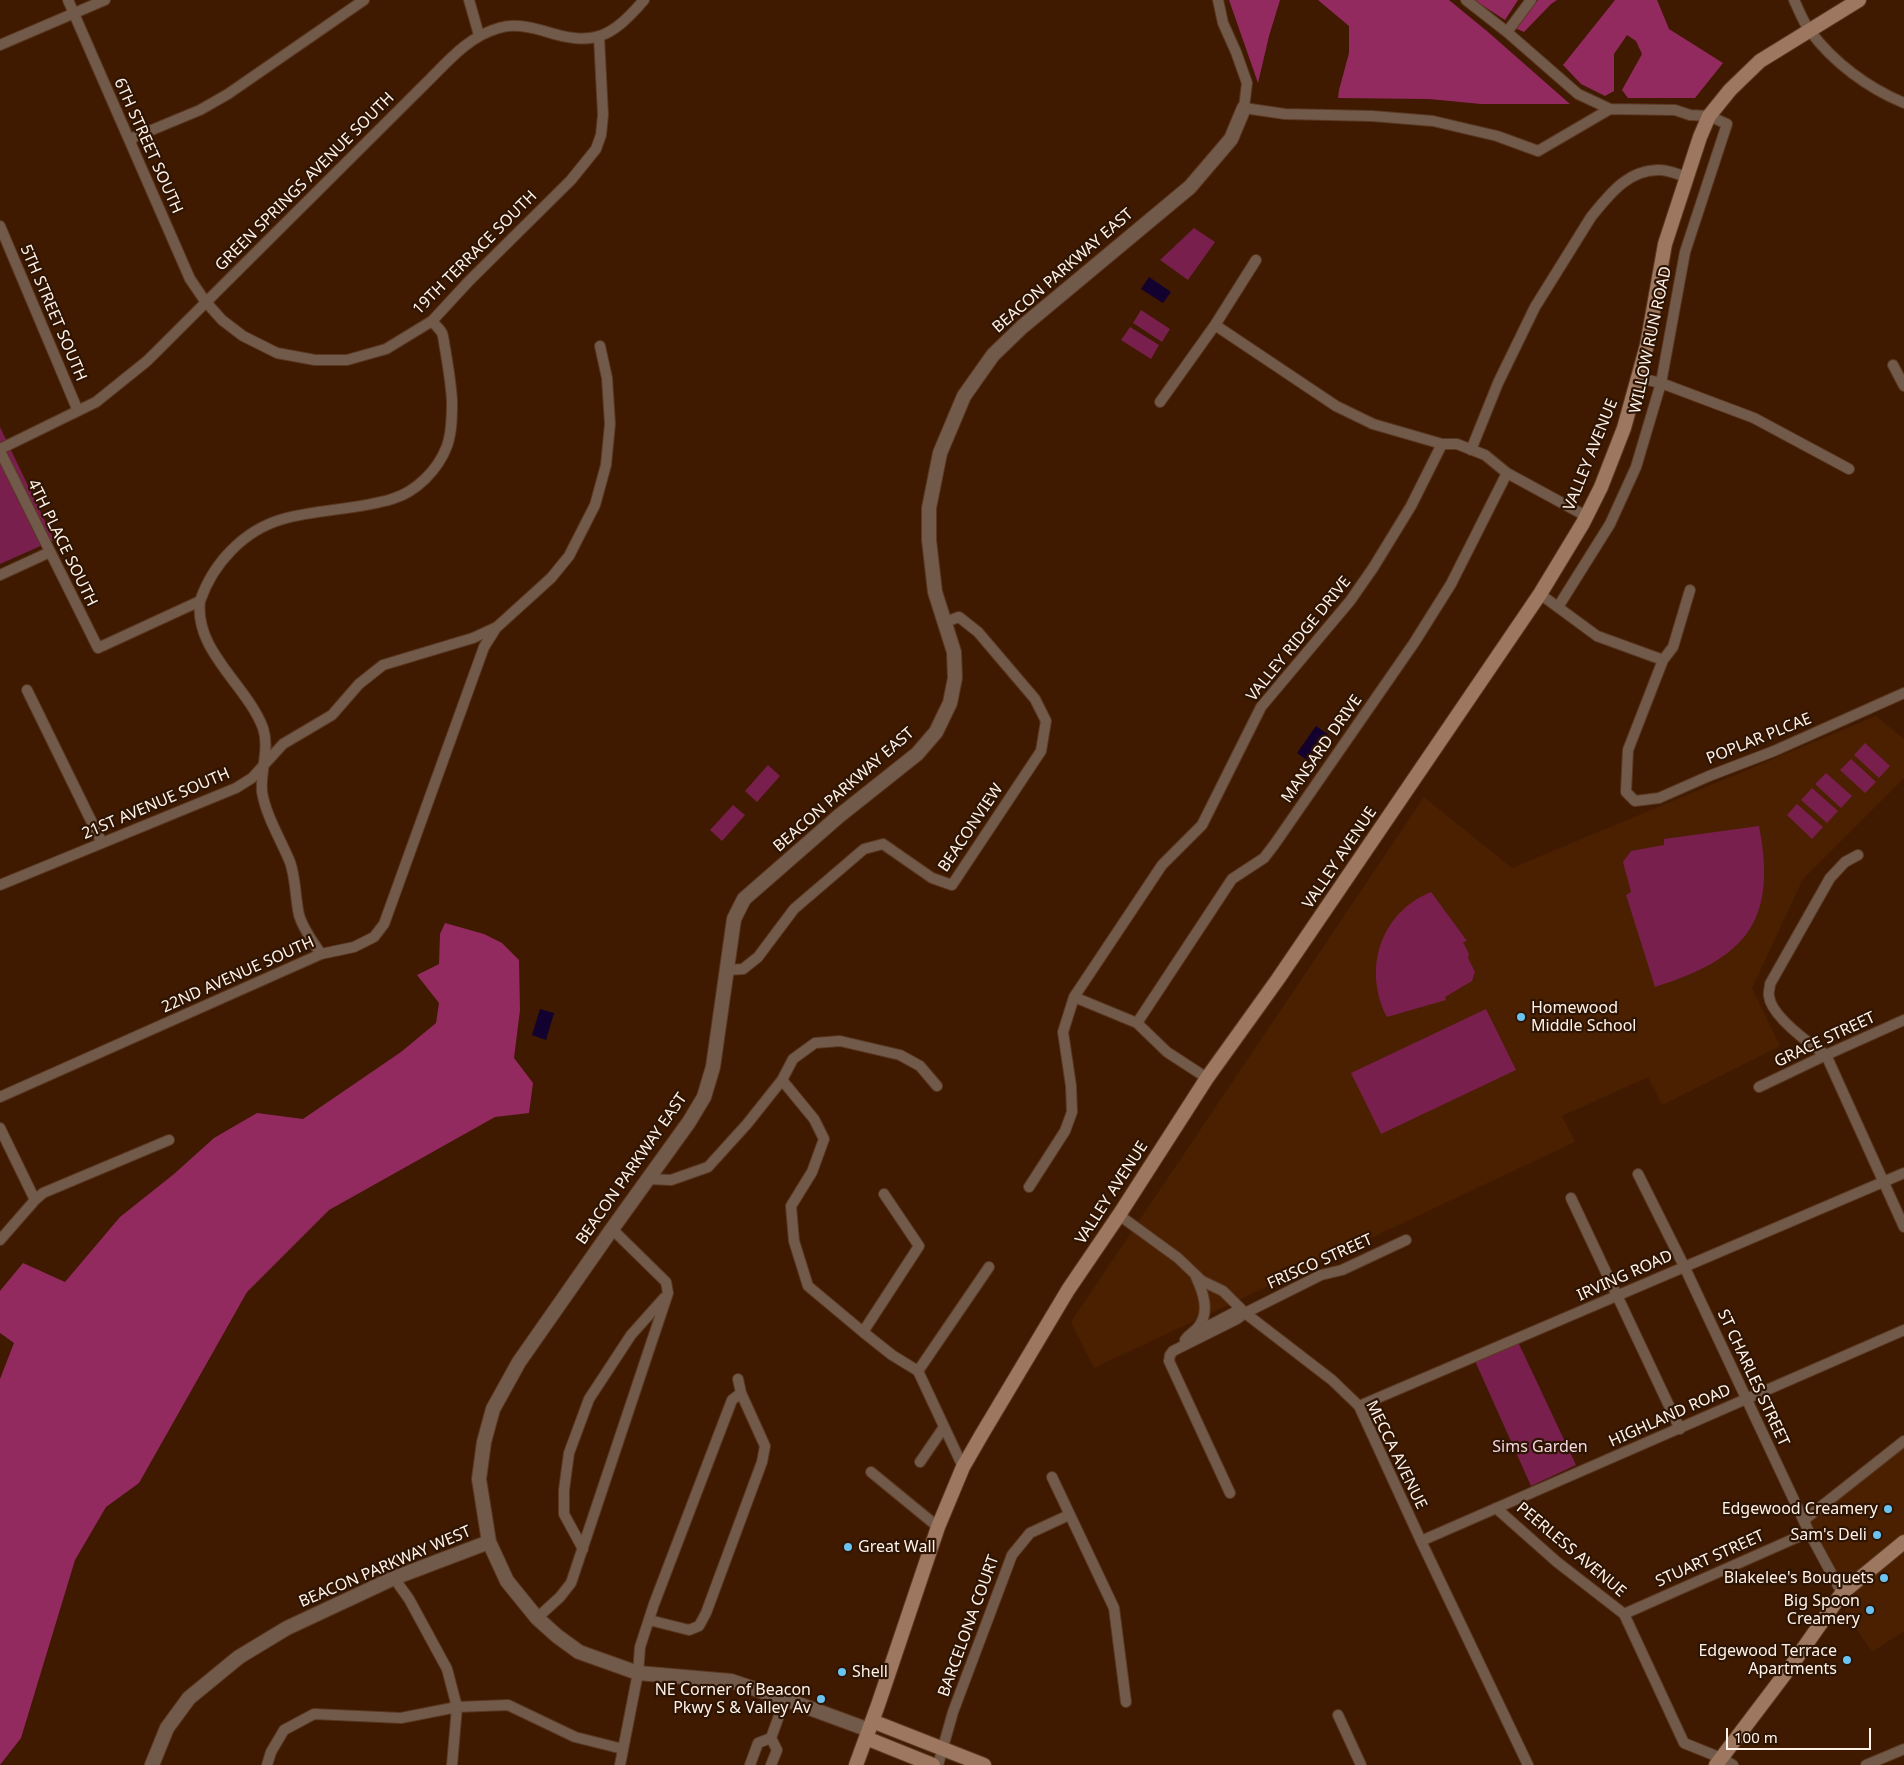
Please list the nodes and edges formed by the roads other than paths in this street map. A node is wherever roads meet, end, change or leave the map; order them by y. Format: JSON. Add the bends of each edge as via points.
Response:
{"nodes":[{"id":1,"x":68,"y":0,"type":"edge"},
{"id":2,"x":105,"y":0,"type":"edge"},
{"id":3,"x":364,"y":0,"type":"edge"},
{"id":4,"x":469,"y":0,"type":"edge"},
{"id":5,"x":644,"y":0,"type":"edge"},
{"id":6,"x":1218,"y":0,"type":"edge"},
{"id":7,"x":1466,"y":0,"type":"edge"},
{"id":8,"x":1531,"y":0,"type":"edge"},
{"id":9,"x":1794,"y":0,"type":"edge"},
{"id":10,"x":1858,"y":0,"type":"edge"},
{"id":11,"x":73,"y":13,"type":"junction"},
{"id":12,"x":1809,"y":30,"type":"junction"},
{"id":13,"x":1507,"y":32,"type":"junction"},
{"id":14,"x":479,"y":35,"type":"junction"},
{"id":15,"x":599,"y":37,"type":"junction"},
{"id":16,"x":0,"y":45,"type":"edge"},
{"id":17,"x":1904,"y":103,"type":"edge"},
{"id":18,"x":1244,"y":108,"type":"junction"},
{"id":19,"x":1610,"y":109,"type":"junction"},
{"id":20,"x":1709,"y":116,"type":"junction"},
{"id":21,"x":130,"y":140,"type":"junction"},
{"id":22,"x":1687,"y":177,"type":"junction"},
{"id":23,"x":0,"y":226,"type":"edge"},
{"id":24,"x":1256,"y":260,"type":"dead end"},
{"id":25,"x":205,"y":301,"type":"junction"},
{"id":26,"x":432,"y":321,"type":"junction"},
{"id":27,"x":1215,"y":325,"type":"junction"},
{"id":28,"x":600,"y":346,"type":"dead end"},
{"id":29,"x":1893,"y":365,"type":"dead end"},
{"id":30,"x":1639,"y":378,"type":"junction"},
{"id":31,"x":1661,"y":384,"type":"junction"},
{"id":32,"x":1904,"y":386,"type":"edge"},
{"id":33,"x":1160,"y":402,"type":"dead end"},
{"id":34,"x":78,"y":411,"type":"junction"},
{"id":35,"x":1442,"y":444,"type":"junction"},
{"id":36,"x":0,"y":450,"type":"edge"},
{"id":37,"x":1471,"y":450,"type":"junction"},
{"id":38,"x":1849,"y":469,"type":"dead end"},
{"id":39,"x":1507,"y":473,"type":"junction"},
{"id":40,"x":1586,"y":516,"type":"junction"},
{"id":41,"x":50,"y":552,"type":"junction"},
{"id":42,"x":0,"y":575,"type":"edge"},
{"id":43,"x":1690,"y":590,"type":"dead end"},
{"id":44,"x":1540,"y":594,"type":"junction"},
{"id":45,"x":200,"y":601,"type":"junction"},
{"id":46,"x":1558,"y":607,"type":"junction"},
{"id":47,"x":945,"y":622,"type":"junction"},
{"id":48,"x":497,"y":627,"type":"junction"},
{"id":49,"x":1663,"y":660,"type":"junction"},
{"id":50,"x":28,"y":690,"type":"dead end"},
{"id":51,"x":1904,"y":693,"type":"edge"},
{"id":52,"x":264,"y":765,"type":"junction"},
{"id":53,"x":102,"y":843,"type":"junction"},
{"id":54,"x":1858,"y":855,"type":"dead end"},
{"id":55,"x":0,"y":885,"type":"edge"},
{"id":56,"x":321,"y":954,"type":"junction"},
{"id":57,"x":727,"y":970,"type":"junction"},
{"id":58,"x":1074,"y":997,"type":"junction"},
{"id":59,"x":1904,"y":1020,"type":"edge"},
{"id":60,"x":1137,"y":1023,"type":"junction"},
{"id":61,"x":1826,"y":1055,"type":"junction"},
{"id":62,"x":1207,"y":1078,"type":"junction"},
{"id":63,"x":782,"y":1080,"type":"junction"},
{"id":64,"x":937,"y":1086,"type":"dead end"},
{"id":65,"x":1760,"y":1087,"type":"dead end"},
{"id":66,"x":0,"y":1096,"type":"edge"},
{"id":67,"x":0,"y":1128,"type":"edge"},
{"id":68,"x":169,"y":1140,"type":"dead end"},
{"id":69,"x":1904,"y":1173,"type":"edge"},
{"id":70,"x":1638,"y":1174,"type":"dead end"},
{"id":71,"x":648,"y":1180,"type":"junction"},
{"id":72,"x":1884,"y":1182,"type":"junction"},
{"id":73,"x":1029,"y":1187,"type":"dead end"},
{"id":74,"x":884,"y":1194,"type":"dead end"},
{"id":75,"x":1571,"y":1198,"type":"dead end"},
{"id":76,"x":35,"y":1200,"type":"junction"},
{"id":77,"x":1120,"y":1215,"type":"junction"},
{"id":78,"x":612,"y":1228,"type":"junction"},
{"id":79,"x":1904,"y":1228,"type":"edge"},
{"id":80,"x":0,"y":1240,"type":"edge"},
{"id":81,"x":1406,"y":1240,"type":"dead end"},
{"id":82,"x":1684,"y":1266,"type":"junction"},
{"id":83,"x":989,"y":1267,"type":"dead end"},
{"id":84,"x":1194,"y":1273,"type":"junction"},
{"id":85,"x":668,"y":1294,"type":"junction"},
{"id":86,"x":1618,"y":1296,"type":"junction"},
{"id":87,"x":1246,"y":1313,"type":"junction"},
{"id":88,"x":1904,"y":1330,"type":"edge"},
{"id":89,"x":863,"y":1332,"type":"junction"},
{"id":90,"x":1187,"y":1340,"type":"junction"},
{"id":91,"x":918,"y":1371,"type":"junction"},
{"id":92,"x":738,"y":1379,"type":"dead end"},
{"id":93,"x":741,"y":1393,"type":"junction"},
{"id":94,"x":1747,"y":1400,"type":"junction"},
{"id":95,"x":1359,"y":1406,"type":"junction"},
{"id":96,"x":944,"y":1427,"type":"junction"},
{"id":97,"x":1680,"y":1429,"type":"junction"},
{"id":98,"x":1904,"y":1441,"type":"edge"},
{"id":99,"x":920,"y":1462,"type":"dead end"},
{"id":100,"x":963,"y":1467,"type":"junction"},
{"id":101,"x":871,"y":1472,"type":"dead end"},
{"id":102,"x":1052,"y":1478,"type":"dead end"},
{"id":103,"x":1230,"y":1493,"type":"dead end"},
{"id":104,"x":1496,"y":1508,"type":"junction"},
{"id":105,"x":1069,"y":1515,"type":"junction"},
{"id":106,"x":1804,"y":1520,"type":"junction"},
{"id":107,"x":938,"y":1527,"type":"junction"},
{"id":108,"x":1809,"y":1532,"type":"junction"},
{"id":109,"x":1421,"y":1541,"type":"junction"},
{"id":110,"x":489,"y":1542,"type":"junction"},
{"id":111,"x":1904,"y":1542,"type":"edge"},
{"id":112,"x":582,"y":1549,"type":"junction"},
{"id":113,"x":394,"y":1578,"type":"junction"},
{"id":114,"x":1842,"y":1593,"type":"junction"},
{"id":115,"x":1624,"y":1614,"type":"junction"},
{"id":116,"x":537,"y":1618,"type":"junction"},
{"id":117,"x":649,"y":1620,"type":"junction"},
{"id":118,"x":638,"y":1674,"type":"junction"},
{"id":119,"x":786,"y":1699,"type":"junction"},
{"id":120,"x":1126,"y":1702,"type":"dead end"},
{"id":121,"x":457,"y":1707,"type":"junction"},
{"id":122,"x":1338,"y":1715,"type":"dead end"},
{"id":123,"x":869,"y":1730,"type":"junction"},
{"id":124,"x":771,"y":1738,"type":"junction"},
{"id":125,"x":944,"y":1748,"type":"junction"},
{"id":126,"x":623,"y":1749,"type":"junction"},
{"id":127,"x":1904,"y":1749,"type":"edge"},
{"id":128,"x":1723,"y":1763,"type":"edge"},
{"id":129,"x":152,"y":1765,"type":"edge"},
{"id":130,"x":267,"y":1765,"type":"edge"},
{"id":131,"x":452,"y":1765,"type":"edge"},
{"id":132,"x":620,"y":1765,"type":"edge"},
{"id":133,"x":750,"y":1765,"type":"edge"},
{"id":134,"x":771,"y":1765,"type":"edge"},
{"id":135,"x":856,"y":1765,"type":"edge"},
{"id":136,"x":934,"y":1765,"type":"edge"},
{"id":137,"x":938,"y":1765,"type":"edge"},
{"id":138,"x":984,"y":1765,"type":"edge"},
{"id":139,"x":1361,"y":1765,"type":"edge"},
{"id":140,"x":1528,"y":1765,"type":"edge"},
{"id":141,"x":1866,"y":1765,"type":"edge"}],
"edges":[{"from":1,"to":11,"type":"street","name":"6TH STREET SOUTH"},
{"from":2,"to":11,"type":"street"},
{"from":3,"to":21,"type":"street","via":[[228,94],[200,110]]},
{"from":4,"to":14,"type":"street"},
{"from":5,"to":15,"type":"street","name":"GREEN SPRINGS AVENUE SOUTH","via":[[616,29]]},
{"from":6,"to":18,"type":"street","via":[[1223,23],[1246,83]]},
{"from":7,"to":13,"type":"street"},
{"from":8,"to":13,"type":"street"},
{"from":9,"to":12,"type":"street"},
{"from":10,"to":12,"type":"main road","name":"VALLEY AVENUE"},
{"from":11,"to":16,"type":"street"},
{"from":11,"to":21,"type":"street","name":"6TH STREET SOUTH"},
{"from":12,"to":17,"type":"street","via":[[1837,61],[1865,83]]},
{"from":12,"to":20,"type":"main road","name":"VALLEY AVENUE","via":[[1760,62],[1730,90]]},
{"from":13,"to":19,"type":"street","via":[[1578,94]]},
{"from":14,"to":15,"type":"street","name":"GREEN SPRINGS AVENUE SOUTH","via":[[501,27],[528,26],[568,39]]},
{"from":14,"to":25,"type":"street","name":"GREEN SPRINGS AVENUE SOUTH","via":[[462,48]]},
{"from":15,"to":26,"type":"street","name":"19TH TERRACE SOUTH","via":[[603,115],[596,149],[571,180]]},
{"from":18,"to":19,"type":"street","via":[[1272,113],[1433,121],[1497,136],[1538,151]]},
{"from":18,"to":47,"type":"street","name":"BEACON PARKWAY EAST","via":[[1231,139],[1190,188],[1022,327],[993,356],[964,396],[940,453],[929,508],[935,592]]},
{"from":19,"to":20,"type":"street","via":[[1675,110]]},
{"from":20,"to":22,"type":"main road","name":"VALLEY AVENUE"},
{"from":20,"to":31,"type":"street","name":"WILLOW RUN ROAD","via":[[1727,124],[1685,252]]},
{"from":21,"to":25,"type":"street","name":"6TH STREET SOUTH","via":[[190,278]]},
{"from":22,"to":30,"type":"main road","name":"VALLEY AVENUE","via":[[1665,244]]},
{"from":22,"to":37,"type":"street","via":[[1661,170],[1644,171],[1608,195],[1534,307]]},
{"from":23,"to":34,"type":"street","name":"5TH STREET SOUTH"},
{"from":24,"to":27,"type":"street"},
{"from":25,"to":26,"type":"street","name":"19TH TERRACE SOUTH","via":[[243,336],[277,353],[315,360],[347,360],[386,349]]},
{"from":25,"to":34,"type":"street","name":"GREEN SPRINGS AVENUE SOUTH","via":[[147,361],[105,395]]},
{"from":26,"to":45,"type":"street","via":[[442,333],[451,380],[452,420],[447,446],[434,469],[416,488],[392,499],[282,519],[251,534],[219,564]]},
{"from":27,"to":33,"type":"street"},
{"from":27,"to":35,"type":"street","via":[[1336,406],[1373,424]]},
{"from":28,"to":48,"type":"street","name":"21ST AVENUE SOUTH","via":[[607,378],[610,424],[606,465],[595,504],[569,556],[552,578]]},
{"from":29,"to":32,"type":"street"},
{"from":30,"to":31,"type":"street"},
{"from":30,"to":40,"type":"main road","name":"VALLEY AVENUE","via":[[1624,428]]},
{"from":31,"to":38,"type":"street","via":[[1754,418]]},
{"from":31,"to":46,"type":"street","name":"WILLOW RUN ROAD","via":[[1632,475],[1610,524]]},
{"from":34,"to":36,"type":"street","name":"GREEN SPRINGS AVENUE SOUTH"},
{"from":35,"to":37,"type":"street","via":[[1457,444]]},
{"from":35,"to":58,"type":"street","name":"VALLEY RIDGE DRIVE","via":[[1411,506],[1373,568],[1350,601],[1261,706],[1202,825],[1162,865]]},
{"from":36,"to":41,"type":"street","name":"4TH PLACE SOUTH"},
{"from":37,"to":39,"type":"street"},
{"from":39,"to":40,"type":"street"},
{"from":39,"to":60,"type":"street","name":"MANSARD DRIVE","via":[[1451,584],[1414,643],[1264,858],[1232,879]]},
{"from":40,"to":44,"type":"main road","name":"VALLEY AVENUE"},
{"from":41,"to":42,"type":"street"},
{"from":41,"to":45,"type":"street","name":"4TH PLACE SOUTH","via":[[98,648]]},
{"from":43,"to":49,"type":"street","via":[[1673,647]]},
{"from":44,"to":46,"type":"street"},
{"from":44,"to":62,"type":"main road","name":"VALLEY AVENUE"},
{"from":45,"to":52,"type":"street","via":[[207,642],[257,713],[265,734]]},
{"from":46,"to":49,"type":"street","via":[[1597,636]]},
{"from":47,"to":57,"type":"street","name":"BEACON PARKWAY EAST","via":[[954,652],[955,678],[950,703],[936,732],[917,754],[839,816],[744,899],[734,919]]},
{"from":47,"to":57,"type":"street","name":"BEACONVIEW","via":[[959,618],[978,632],[1035,699],[1046,721],[1041,750],[952,885],[932,878],[883,844],[864,849],[794,909],[758,957],[743,969]]},
{"from":48,"to":52,"type":"street","name":"21ST AVENUE SOUTH","via":[[473,638],[383,665],[359,684],[332,715],[284,744]]},
{"from":48,"to":56,"type":"street","name":"22ND AVENUE SOUTH","via":[[484,647],[384,924],[374,938],[354,948]]},
{"from":49,"to":51,"type":"street","name":"POPLAR PLCAE","via":[[1628,750],[1626,792],[1635,801],[1659,798]]},
{"from":50,"to":53,"type":"street"},
{"from":52,"to":53,"type":"street","name":"21ST AVENUE SOUTH","via":[[236,788]]},
{"from":52,"to":56,"type":"street","via":[[263,794],[292,870],[302,924]]},
{"from":53,"to":55,"type":"street","name":"21ST AVENUE SOUTH"},
{"from":54,"to":61,"type":"street","via":[[1845,862],[1830,878],[1770,984],[1769,996],[1773,1007],[1802,1038]]},
{"from":56,"to":66,"type":"street","name":"22ND AVENUE SOUTH"},
{"from":57,"to":71,"type":"street","name":"BEACON PARKWAY EAST","via":[[713,1067],[704,1097]]},
{"from":58,"to":60,"type":"street"},
{"from":58,"to":73,"type":"street","name":"VALLEY RIDGE DRIVE","via":[[1063,1032],[1072,1112],[1065,1131]]},
{"from":59,"to":61,"type":"street","name":"GRACE STREET"},
{"from":60,"to":62,"type":"street","via":[[1168,1052]]},
{"from":61,"to":65,"type":"street","name":"GRACE STREET"},
{"from":61,"to":72,"type":"street"},
{"from":62,"to":77,"type":"main road","name":"VALLEY AVENUE"},
{"from":63,"to":64,"type":"street","via":[[793,1059],[815,1044],[840,1041],[900,1055],[920,1066]]},
{"from":63,"to":71,"type":"street","via":[[708,1167],[671,1180]]},
{"from":63,"to":89,"type":"street","via":[[814,1119],[824,1139],[812,1172],[791,1206],[794,1241],[808,1286]]},
{"from":67,"to":76,"type":"street"},
{"from":68,"to":76,"type":"street","via":[[43,1193]]},
{"from":69,"to":72,"type":"street","name":"IRVING ROAD"},
{"from":70,"to":82,"type":"street","name":"ST CHARLES STREET"},
{"from":71,"to":78,"type":"street","name":"BEACON PARKWAY EAST"},
{"from":72,"to":79,"type":"street"},
{"from":72,"to":82,"type":"street","name":"IRVING ROAD"},
{"from":74,"to":89,"type":"street","via":[[919,1246]]},
{"from":75,"to":86,"type":"street"},
{"from":76,"to":80,"type":"street"},
{"from":77,"to":84,"type":"street","name":"MECCA AVENUE"},
{"from":77,"to":100,"type":"main road","name":"VALLEY AVENUE","via":[[1068,1290]]},
{"from":78,"to":85,"type":"street","via":[[666,1282]]},
{"from":78,"to":110,"type":"street","name":"BEACON PARKWAY EAST","via":[[519,1362],[493,1409],[479,1479]]},
{"from":81,"to":87,"type":"street","name":"FRISCO STREET","via":[[1342,1270],[1321,1275]]},
{"from":82,"to":86,"type":"street","name":"IRVING ROAD"},
{"from":82,"to":94,"type":"street","name":"ST CHARLES STREET"},
{"from":83,"to":91,"type":"street"},
{"from":84,"to":87,"type":"street","name":"MECCA AVENUE","via":[[1223,1291]]},
{"from":84,"to":90,"type":"street","via":[[1204,1297],[1204,1311],[1199,1327]]},
{"from":85,"to":112,"type":"street"},
{"from":85,"to":112,"type":"street","via":[[631,1335],[589,1399],[569,1453],[564,1514]]},
{"from":86,"to":95,"type":"street","name":"IRVING ROAD"},
{"from":86,"to":97,"type":"street"},
{"from":87,"to":90,"type":"street","name":"FRISCO STREET","via":[[1236,1311]]},
{"from":87,"to":95,"type":"street","name":"MECCA AVENUE","via":[[1332,1380]]},
{"from":88,"to":94,"type":"street","name":"HIGHLAND ROAD"},
{"from":89,"to":91,"type":"street"},
{"from":90,"to":103,"type":"street","via":[[1173,1351],[1169,1361]]},
{"from":91,"to":96,"type":"street"},
{"from":92,"to":93,"type":"street"},
{"from":93,"to":117,"type":"street","via":[[732,1400]]},
{"from":93,"to":117,"type":"street","via":[[765,1446],[706,1614],[699,1626],[689,1630]]},
{"from":94,"to":97,"type":"street","name":"HIGHLAND ROAD"},
{"from":94,"to":106,"type":"street","name":"ST CHARLES STREET"},
{"from":95,"to":109,"type":"street","name":"MECCA AVENUE"},
{"from":96,"to":99,"type":"street"},
{"from":96,"to":100,"type":"street"},
{"from":97,"to":104,"type":"street","name":"HIGHLAND ROAD"},
{"from":98,"to":106,"type":"street"},
{"from":100,"to":107,"type":"main road","name":"VALLEY AVENUE"},
{"from":101,"to":107,"type":"street"},
{"from":102,"to":105,"type":"street"},
{"from":104,"to":109,"type":"street","name":"HIGHLAND ROAD"},
{"from":104,"to":115,"type":"street","name":"PEERLESS AVENUE","via":[[1557,1562]]},
{"from":105,"to":120,"type":"street","via":[[1114,1608]]},
{"from":105,"to":125,"type":"street","name":"BARCELONA COURT","via":[[1030,1533],[1012,1555],[953,1712]]},
{"from":106,"to":108,"type":"street","name":"ST CHARLES STREET"},
{"from":107,"to":123,"type":"main road","name":"VALLEY AVENUE"},
{"from":108,"to":114,"type":"street","name":"ST CHARLES STREET"},
{"from":108,"to":115,"type":"street","name":"STUART STREET"},
{"from":109,"to":140,"type":"street","name":"MECCA AVENUE"},
{"from":110,"to":113,"type":"street","name":"BEACON PARKWAY WEST"},
{"from":110,"to":116,"type":"street","name":"BEACON PARKWAY WEST","via":[[507,1581]]},
{"from":111,"to":114,"type":"main road"},
{"from":112,"to":116,"type":"street","via":[[571,1583]]},
{"from":113,"to":121,"type":"street","via":[[442,1657]]},
{"from":113,"to":129,"type":"street","name":"BEACON PARKWAY WEST","via":[[287,1628],[239,1657],[189,1698],[167,1728]]},
{"from":114,"to":128,"type":"main road"},
{"from":115,"to":128,"type":"street","name":"PEERLESS AVENUE","via":[[1684,1743]]},
{"from":116,"to":118,"type":"street","name":"BEACON PARKWAY WEST","via":[[579,1652]]},
{"from":117,"to":118,"type":"street","via":[[640,1647]]},
{"from":118,"to":119,"type":"street","name":"BEACON PARKWAY WEST","via":[[730,1681]]},
{"from":118,"to":126,"type":"street"},
{"from":119,"to":123,"type":"street","name":"BEACON PARKWAY WEST"},
{"from":119,"to":124,"type":"street"},
{"from":121,"to":126,"type":"street","via":[[508,1705],[575,1737]]},
{"from":121,"to":130,"type":"street","via":[[400,1718],[314,1714],[284,1730]]},
{"from":121,"to":131,"type":"street"},
{"from":122,"to":139,"type":"street"},
{"from":123,"to":125,"type":"main road"},
{"from":123,"to":135,"type":"main road","name":"VALLEY AVENUE"},
{"from":123,"to":136,"type":"main road"},
{"from":124,"to":133,"type":"street","via":[[758,1743]]},
{"from":124,"to":134,"type":"street","via":[[777,1750]]},
{"from":125,"to":137,"type":"street","name":"BARCELONA COURT"},
{"from":125,"to":138,"type":"main road"},
{"from":126,"to":132,"type":"street"},
{"from":127,"to":141,"type":"street"}]}
